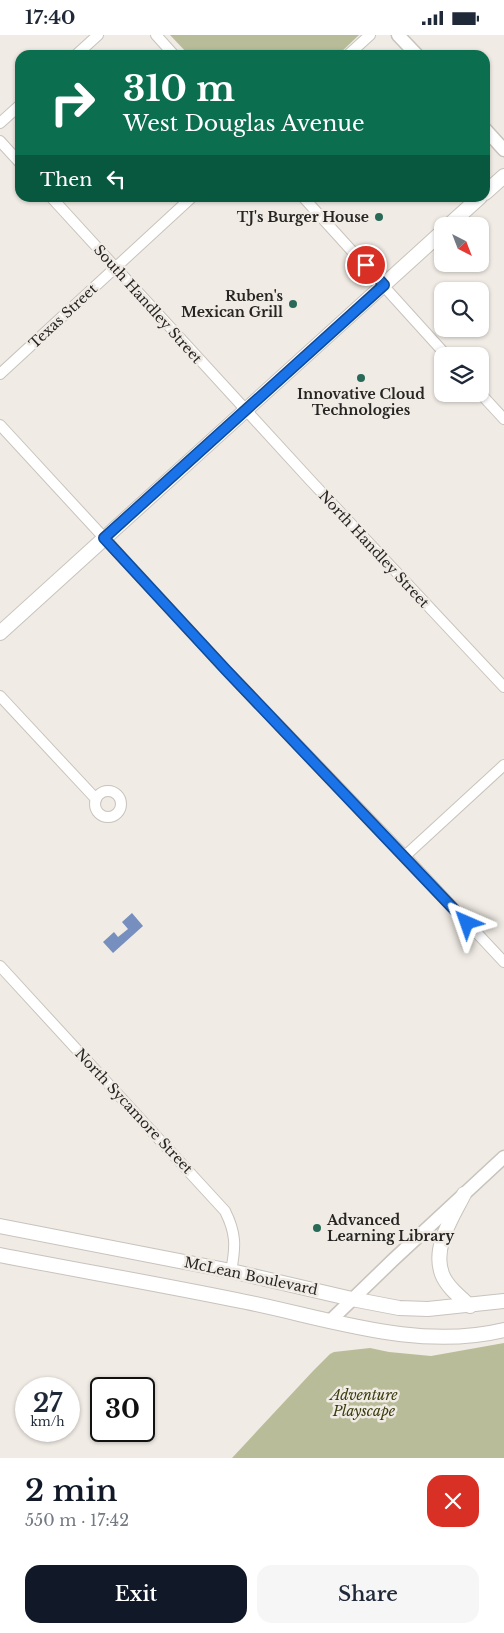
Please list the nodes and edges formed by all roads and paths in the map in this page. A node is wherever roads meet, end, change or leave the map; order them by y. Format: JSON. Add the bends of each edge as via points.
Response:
{"nodes":[{"id":1,"x":98,"y":35,"type":"edge"},
{"id":2,"x":156,"y":35,"type":"edge"},
{"id":3,"x":370,"y":35,"type":"edge"},
{"id":4,"x":398,"y":35,"type":"edge"},
{"id":5,"x":82,"y":50,"type":"edge"},
{"id":6,"x":170,"y":50,"type":"edge"},
{"id":7,"x":354,"y":50,"type":"edge"},
{"id":8,"x":412,"y":50,"type":"edge"},
{"id":9,"x":15,"y":110,"type":"edge"},
{"id":10,"x":0,"y":123,"type":"edge"},
{"id":11,"x":490,"y":135,"type":"edge"},
{"id":12,"x":0,"y":141,"type":"edge"},
{"id":13,"x":504,"y":150,"type":"edge"},
{"id":14,"x":15,"y":158,"type":"edge"},
{"id":15,"x":504,"y":176,"type":"edge"},
{"id":16,"x":490,"y":189,"type":"edge"},
{"id":17,"x":56,"y":202,"type":"edge"},
{"id":18,"x":187,"y":202,"type":"edge"},
{"id":19,"x":308,"y":202,"type":"edge"},
{"id":20,"x":474,"y":202,"type":"edge"},
{"id":21,"x":458,"y":217,"type":"edge"},
{"id":22,"x":434,"y":239,"type":"edge"},
{"id":23,"x":115,"y":268,"type":"junction"},
{"id":24,"x":384,"y":285,"type":"junction"},
{"id":25,"x":439,"y":347,"type":"edge"},
{"id":26,"x":0,"y":374,"type":"edge"},
{"id":27,"x":488,"y":402,"type":"edge"},
{"id":28,"x":246,"y":410,"type":"junction"},
{"id":29,"x":504,"y":419,"type":"edge"},
{"id":30,"x":0,"y":425,"type":"edge"},
{"id":31,"x":104,"y":538,"type":"junction"},
{"id":32,"x":0,"y":633,"type":"edge"},
{"id":33,"x":504,"y":687,"type":"edge"},
{"id":34,"x":0,"y":697,"type":"edge"},
{"id":35,"x":504,"y":765,"type":"edge"},
{"id":36,"x":96,"y":799,"type":"dead end"},
{"id":37,"x":405,"y":856,"type":"junction"},
{"id":38,"x":504,"y":963,"type":"edge"},
{"id":39,"x":0,"y":967,"type":"edge"},
{"id":40,"x":504,"y":1157,"type":"edge"},
{"id":41,"x":464,"y":1195,"type":"junction"},
{"id":42,"x":0,"y":1226,"type":"edge"},
{"id":43,"x":0,"y":1255,"type":"edge"},
{"id":44,"x":232,"y":1271,"type":"junction"},
{"id":45,"x":352,"y":1299,"type":"junction"},
{"id":46,"x":504,"y":1301,"type":"edge"},
{"id":47,"x":470,"y":1306,"type":"junction"},
{"id":48,"x":330,"y":1321,"type":"junction"},
{"id":49,"x":504,"y":1330,"type":"edge"}],
"edges":[{"from":1,"to":5,"type":"street"},
{"from":2,"to":6,"type":"street"},
{"from":3,"to":7,"type":"street"},
{"from":4,"to":8,"type":"street"},
{"from":9,"to":10,"type":"street"},
{"from":11,"to":13,"type":"street"},
{"from":12,"to":14,"type":"street"},
{"from":15,"to":16,"type":"main road"},
{"from":17,"to":23,"type":"street","name":"South Handley Street"},
{"from":18,"to":23,"type":"street","name":"Texas Street"},
{"from":19,"to":24,"type":"street"},
{"from":20,"to":21,"type":"main road"},
{"from":22,"to":24,"type":"main road"},
{"from":23,"to":26,"type":"street","name":"Texas Street"},
{"from":23,"to":28,"type":"street","name":"South Handley Street"},
{"from":24,"to":25,"type":"street"},
{"from":24,"to":28,"type":"main road"},
{"from":27,"to":29,"type":"street"},
{"from":28,"to":31,"type":"main road"},
{"from":28,"to":33,"type":"street","name":"North Handley Street"},
{"from":30,"to":31,"type":"street"},
{"from":31,"to":32,"type":"main road"},
{"from":31,"to":37,"type":"street"},
{"from":34,"to":36,"type":"street"},
{"from":35,"to":37,"type":"street"},
{"from":37,"to":38,"type":"street"},
{"from":39,"to":44,"type":"street","name":"North Sycamore Street","via":[[220,1205],[232,1225],[235,1240]]},
{"from":40,"to":41,"type":"street"},
{"from":41,"to":45,"type":"street"},
{"from":41,"to":47,"type":"main road","via":[[444,1234],[438,1257],[442,1275],[452,1290]]},
{"from":42,"to":44,"type":"main road","name":"McLean Boulevard"},
{"from":43,"to":48,"type":"main road","name":"McLean Boulevard","via":[[240,1300]]},
{"from":44,"to":45,"type":"main road","name":"McLean Boulevard"},
{"from":45,"to":47,"type":"main road","name":"McLean Boulevard","via":[[400,1308]]},
{"from":45,"to":48,"type":"street"},
{"from":46,"to":47,"type":"main road","name":"McLean Boulevard"},
{"from":48,"to":49,"type":"main road","name":"McLean Boulevard","via":[[403,1335],[446,1337]]}]}
